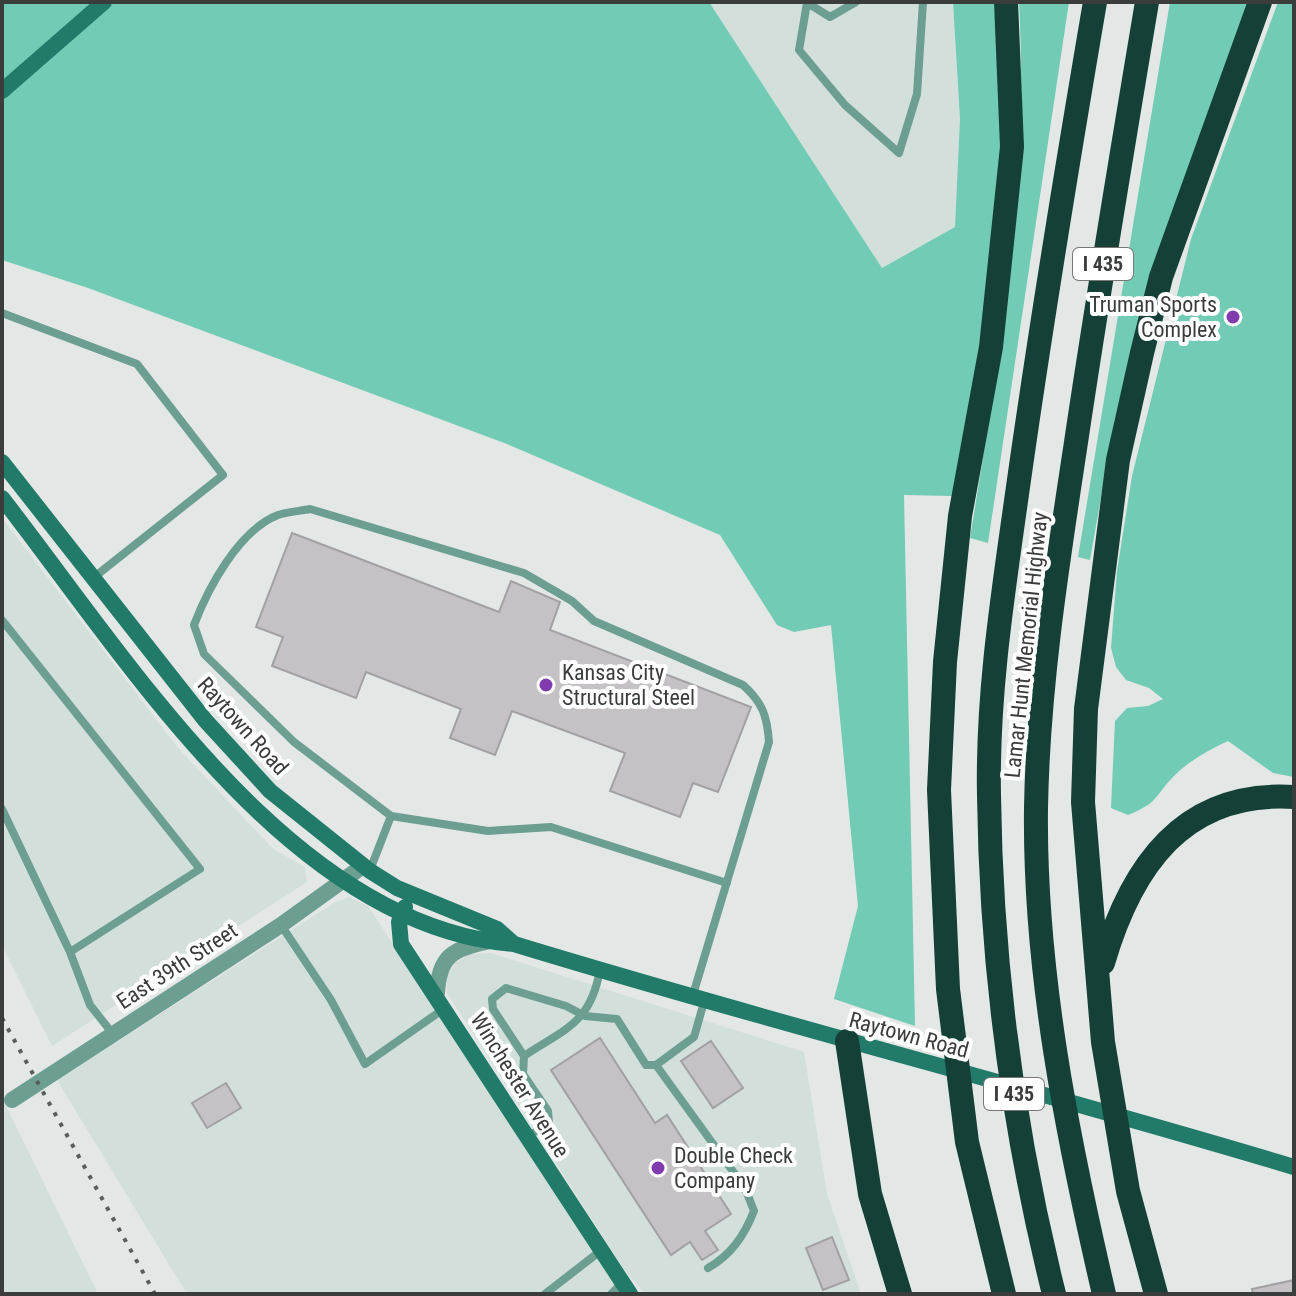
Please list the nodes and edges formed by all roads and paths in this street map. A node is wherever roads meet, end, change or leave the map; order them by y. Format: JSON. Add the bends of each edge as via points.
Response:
{"nodes":[{"id":1,"x":104,"y":2,"type":"edge"},
{"id":2,"x":856,"y":2,"type":"edge"},
{"id":3,"x":923,"y":2,"type":"edge"},
{"id":4,"x":1006,"y":2,"type":"edge"},
{"id":5,"x":1095,"y":2,"type":"edge"},
{"id":6,"x":1147,"y":2,"type":"edge"},
{"id":7,"x":1260,"y":2,"type":"edge"},
{"id":8,"x":807,"y":3,"type":"edge"},
{"id":9,"x":2,"y":91,"type":"edge"},
{"id":10,"x":2,"y":313,"type":"edge"},
{"id":11,"x":2,"y":462,"type":"edge"},
{"id":12,"x":2,"y":498,"type":"edge"},
{"id":13,"x":93,"y":578,"type":"junction"},
{"id":14,"x":2,"y":620,"type":"edge"},
{"id":15,"x":152,"y":653,"type":"junction"},
{"id":16,"x":132,"y":667,"type":"junction"},
{"id":17,"x":1294,"y":797,"type":"edge"},
{"id":18,"x":2,"y":809,"type":"edge"},
{"id":19,"x":391,"y":816,"type":"junction"},
{"id":20,"x":366,"y":868,"type":"junction"},
{"id":21,"x":342,"y":881,"type":"junction"},
{"id":22,"x":727,"y":883,"type":"junction"},
{"id":23,"x":410,"y":894,"type":"junction"},
{"id":24,"x":402,"y":914,"type":"junction"},
{"id":25,"x":281,"y":925,"type":"junction"},
{"id":26,"x":486,"y":942,"type":"junction"},
{"id":27,"x":514,"y":944,"type":"junction"},
{"id":28,"x":70,"y":952,"type":"junction"},
{"id":29,"x":600,"y":970,"type":"junction"},
{"id":30,"x":1099,"y":977,"type":"junction"},
{"id":31,"x":441,"y":1000,"type":"junction"},
{"id":32,"x":698,"y":1000,"type":"junction"},
{"id":33,"x":585,"y":1016,"type":"junction"},
{"id":34,"x":113,"y":1034,"type":"junction"},
{"id":35,"x":847,"y":1041,"type":"junction"},
{"id":36,"x":524,"y":1056,"type":"junction"},
{"id":37,"x":656,"y":1065,"type":"junction"},
{"id":38,"x":12,"y":1100,"type":"dead end"},
{"id":39,"x":527,"y":1137,"type":"junction"},
{"id":40,"x":1294,"y":1167,"type":"edge"},
{"id":41,"x":599,"y":1252,"type":"junction"},
{"id":42,"x":708,"y":1268,"type":"dead end"},
{"id":43,"x":621,"y":1290,"type":"edge"},
{"id":44,"x":545,"y":1294,"type":"edge"},
{"id":45,"x":900,"y":1294,"type":"edge"},
{"id":46,"x":1004,"y":1294,"type":"edge"},
{"id":47,"x":1054,"y":1294,"type":"edge"},
{"id":48,"x":1104,"y":1294,"type":"edge"},
{"id":49,"x":1156,"y":1294,"type":"edge"}],
"edges":[{"from":1,"to":9,"type":"main road"},
{"from":2,"to":8,"type":"lane","via":[[830,17]]},
{"from":3,"to":8,"type":"lane","via":[[917,94],[899,153],[845,105],[799,50]]},
{"from":4,"to":46,"type":"highway","via":[[1012,147],[1006,222],[991,347],[960,516],[939,790],[948,989],[967,1142]]},
{"from":5,"to":47,"type":"highway","name":"Lamar Hunt Memorial Highway","number":"I 435","via":[[1015,508],[994,665],[989,794],[999,997],[1028,1192]]},
{"from":6,"to":48,"type":"highway","name":"Lamar Hunt Memorial Highway","number":"I 435","via":[[1063,527],[1044,679],[1036,808],[1047,988],[1073,1163]]},
{"from":7,"to":30,"type":"highway","via":[[1161,277],[1118,460],[1086,709],[1083,802]]},
{"from":10,"to":13,"type":"lane","via":[[137,364],[223,475]]},
{"from":11,"to":13,"type":"main road","name":"Raytown Road"},
{"from":12,"to":16,"type":"main road","name":"Raytown Road"},
{"from":13,"to":15,"type":"main road","name":"Raytown Road"},
{"from":14,"to":28,"type":"lane","via":[[200,869]]},
{"from":15,"to":16,"type":"main road"},
{"from":15,"to":20,"type":"main road","name":"Raytown Road","via":[[244,764],[303,821]]},
{"from":16,"to":21,"type":"main road","name":"Raytown Road","via":[[235,790]]},
{"from":17,"to":30,"type":"highway","via":[[1231,802],[1177,831],[1128,891]]},
{"from":18,"to":28,"type":"lane"},
{"from":19,"to":20,"type":"lane"},
{"from":19,"to":22,"type":"lane","via":[[488,831],[551,827]]},
{"from":19,"to":22,"type":"lane","via":[[294,742],[204,654],[194,625],[206,595],[234,550],[276,516],[310,509],[524,573],[572,601],[594,621],[743,685],[767,714],[769,742]]},
{"from":20,"to":21,"type":"street","name":"East 39th Street"},
{"from":20,"to":23,"type":"main road","name":"Raytown Road"},
{"from":21,"to":24,"type":"main road","name":"Raytown Road"},
{"from":21,"to":25,"type":"street","name":"East 39th Street"},
{"from":22,"to":32,"type":"lane"},
{"from":23,"to":24,"type":"main road","name":"Winchester Avenue"},
{"from":23,"to":27,"type":"main road","name":"Raytown Road","via":[[497,929]]},
{"from":24,"to":26,"type":"main road","name":"Raytown Road"},
{"from":24,"to":31,"type":"main road","name":"Winchester Avenue","via":[[401,944]]},
{"from":25,"to":31,"type":"lane","via":[[331,1000],[365,1064]]},
{"from":25,"to":34,"type":"street","name":"East 39th Street"},
{"from":26,"to":27,"type":"main road","name":"Raytown Road"},
{"from":26,"to":31,"type":"street","via":[[461,947],[447,958],[438,972]]},
{"from":27,"to":29,"type":"main road","name":"Raytown Road"},
{"from":28,"to":34,"type":"lane","via":[[90,1005]]},
{"from":29,"to":32,"type":"main road","name":"Raytown Road"},
{"from":29,"to":33,"type":"lane"},
{"from":30,"to":49,"type":"highway","via":[[1103,1042],[1128,1191]]},
{"from":31,"to":39,"type":"main road","name":"Winchester Avenue"},
{"from":32,"to":35,"type":"main road","name":"Raytown Road"},
{"from":32,"to":37,"type":"lane","via":[[694,1037]]},
{"from":33,"to":36,"type":"lane"},
{"from":33,"to":36,"type":"lane","via":[[506,988],[497,992],[493,1009]]},
{"from":33,"to":37,"type":"lane","via":[[617,1019],[646,1065]]},
{"from":34,"to":38,"type":"street","name":"East 39th Street"},
{"from":35,"to":40,"type":"main road","name":"Raytown Road"},
{"from":35,"to":45,"type":"highway","via":[[870,1194]]},
{"from":36,"to":39,"type":"lane","via":[[523,1074],[548,1111],[549,1123]]},
{"from":37,"to":42,"type":"lane","via":[[745,1188],[754,1211],[725,1258]]},
{"from":39,"to":41,"type":"main road","name":"Winchester Avenue"},
{"from":41,"to":43,"type":"main road","name":"Winchester Avenue"},
{"from":41,"to":44,"type":"lane"}]}
